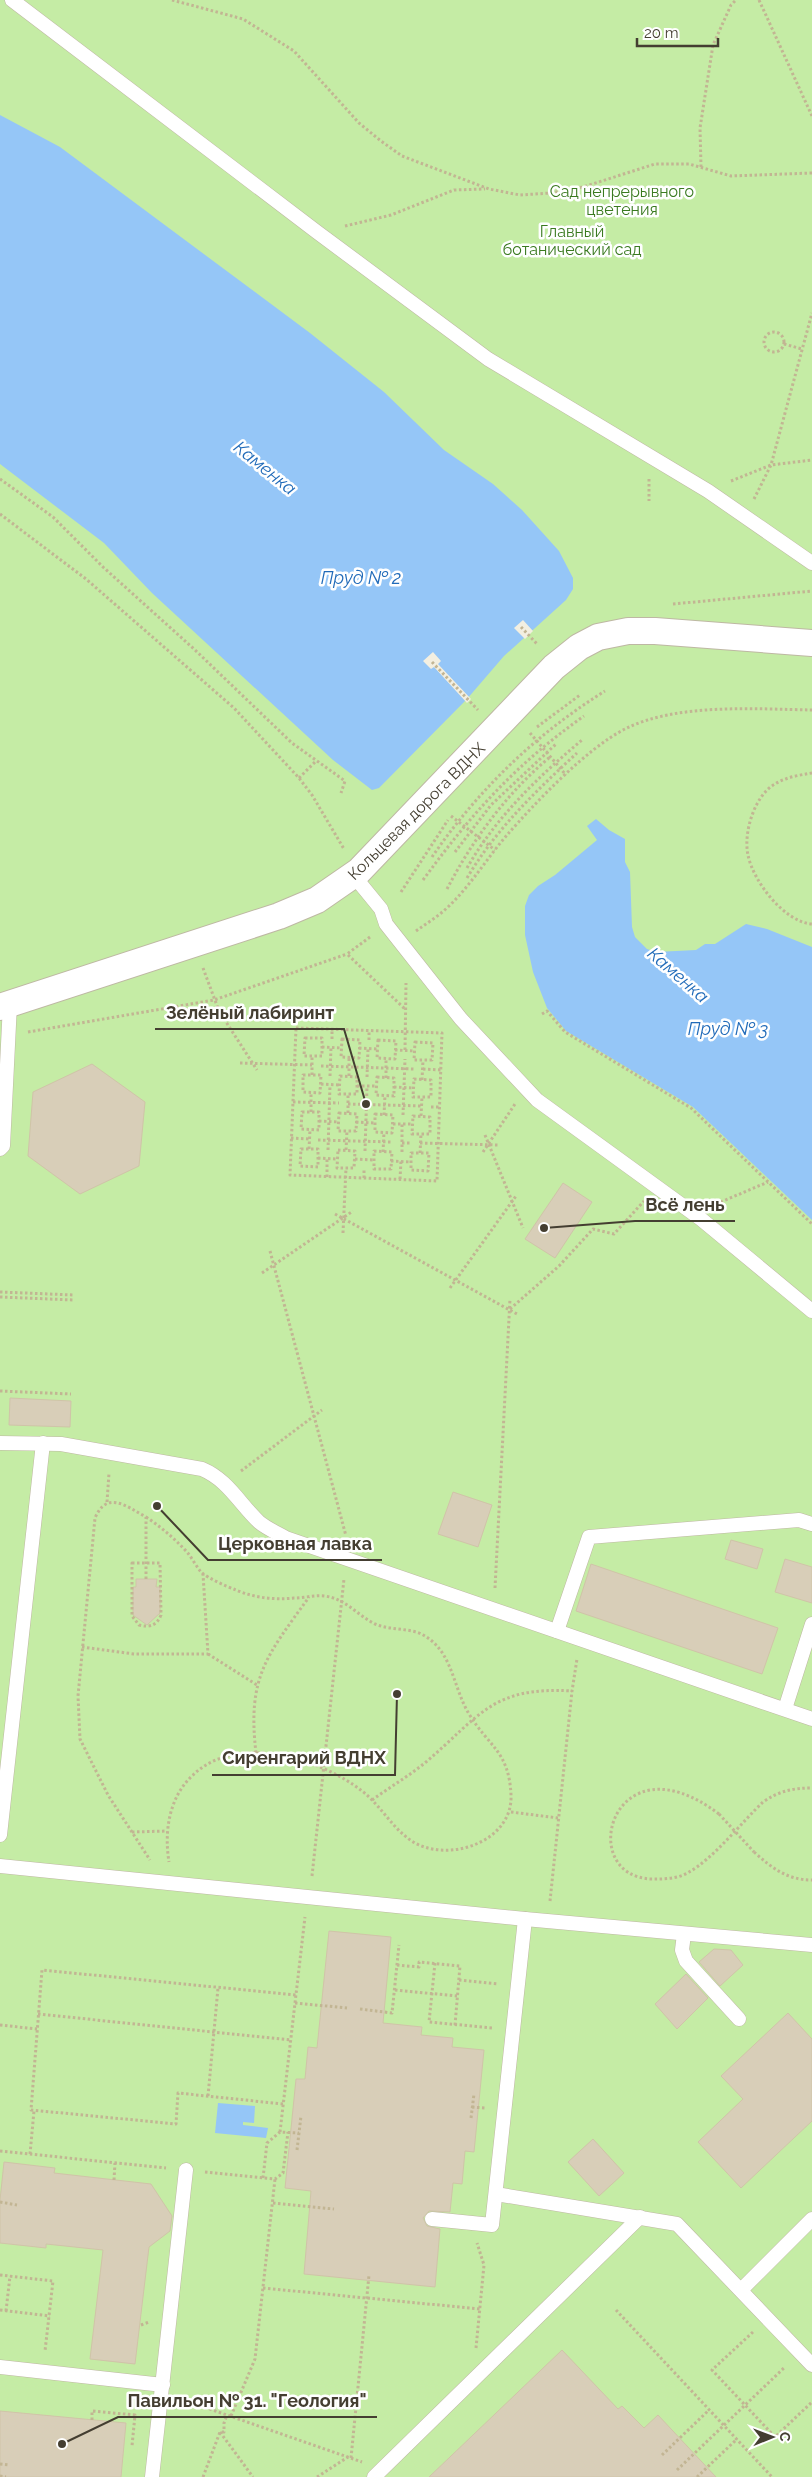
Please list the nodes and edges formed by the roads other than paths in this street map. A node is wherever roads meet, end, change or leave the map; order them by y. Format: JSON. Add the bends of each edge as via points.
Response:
{"nodes":[{"id":1,"x":12,"y":0,"type":"edge"},
{"id":2,"x":812,"y":563,"type":"edge"},
{"id":3,"x":812,"y":643,"type":"edge"},
{"id":4,"x":356,"y":873,"type":"junction"},
{"id":5,"x":5,"y":1006,"type":"edge"},
{"id":6,"x":0,"y":1149,"type":"edge"},
{"id":7,"x":812,"y":1312,"type":"edge"},
{"id":8,"x":0,"y":1442,"type":"edge"},
{"id":9,"x":43,"y":1443,"type":"junction"},
{"id":10,"x":812,"y":1524,"type":"edge"},
{"id":11,"x":812,"y":1624,"type":"edge"},
{"id":12,"x":557,"y":1631,"type":"junction"},
{"id":13,"x":785,"y":1709,"type":"junction"},
{"id":14,"x":812,"y":1718,"type":"edge"},
{"id":15,"x":3,"y":1788,"type":"edge"},
{"id":16,"x":0,"y":1835,"type":"edge"},
{"id":17,"x":0,"y":1866,"type":"edge"},
{"id":18,"x":526,"y":1919,"type":"junction"},
{"id":19,"x":684,"y":1934,"type":"junction"},
{"id":20,"x":812,"y":1945,"type":"edge"},
{"id":21,"x":739,"y":2019,"type":"dead end"},
{"id":22,"x":186,"y":2170,"type":"road end"},
{"id":23,"x":496,"y":2194,"type":"junction"},
{"id":24,"x":640,"y":2218,"type":"junction"},
{"id":25,"x":432,"y":2219,"type":"dead end"},
{"id":26,"x":812,"y":2219,"type":"edge"},
{"id":27,"x":741,"y":2290,"type":"junction"},
{"id":28,"x":812,"y":2365,"type":"edge"},
{"id":29,"x":0,"y":2367,"type":"edge"},
{"id":30,"x":162,"y":2388,"type":"junction"},
{"id":31,"x":378,"y":2473,"type":"edge"},
{"id":32,"x":152,"y":2477,"type":"edge"}],
"edges":[{"from":1,"to":2,"type":"lane","via":[[488,359],[708,491]]},
{"from":3,"to":4,"type":"street","name":"Кольцевая дорога ВДНХ","via":[[639,630],[617,632],[578,647],[554,667]]},
{"from":4,"to":5,"type":"street","name":"Кольцевая дорога ВДНХ","via":[[318,900],[298,909]]},
{"from":4,"to":7,"type":"lane","via":[[381,909],[386,924],[406,950],[461,1019],[525,1089],[719,1233]]},
{"from":5,"to":6,"type":"lane","via":[[9,1036],[4,1146]]},
{"from":8,"to":9,"type":"lane"},
{"from":9,"to":12,"type":"lane","via":[[110,1452],[211,1473],[225,1483],[260,1523],[286,1538]]},
{"from":9,"to":15,"type":"lane"},
{"from":10,"to":12,"type":"lane","via":[[799,1520],[589,1537]]},
{"from":11,"to":13,"type":"lane"},
{"from":12,"to":13,"type":"lane"},
{"from":13,"to":14,"type":"lane"},
{"from":15,"to":16,"type":"lane"},
{"from":17,"to":18,"type":"lane"},
{"from":18,"to":19,"type":"lane"},
{"from":18,"to":23,"type":"lane"},
{"from":19,"to":20,"type":"lane"},
{"from":19,"to":21,"type":"lane","via":[[682,1950],[686,1961]]},
{"from":22,"to":30,"type":"lane"},
{"from":23,"to":24,"type":"lane"},
{"from":23,"to":25,"type":"lane","via":[[492,2225]]},
{"from":24,"to":27,"type":"lane","via":[[677,2224]]},
{"from":24,"to":31,"type":"lane"},
{"from":26,"to":27,"type":"lane"},
{"from":27,"to":28,"type":"lane"},
{"from":29,"to":30,"type":"lane"},
{"from":30,"to":32,"type":"lane"}]}
